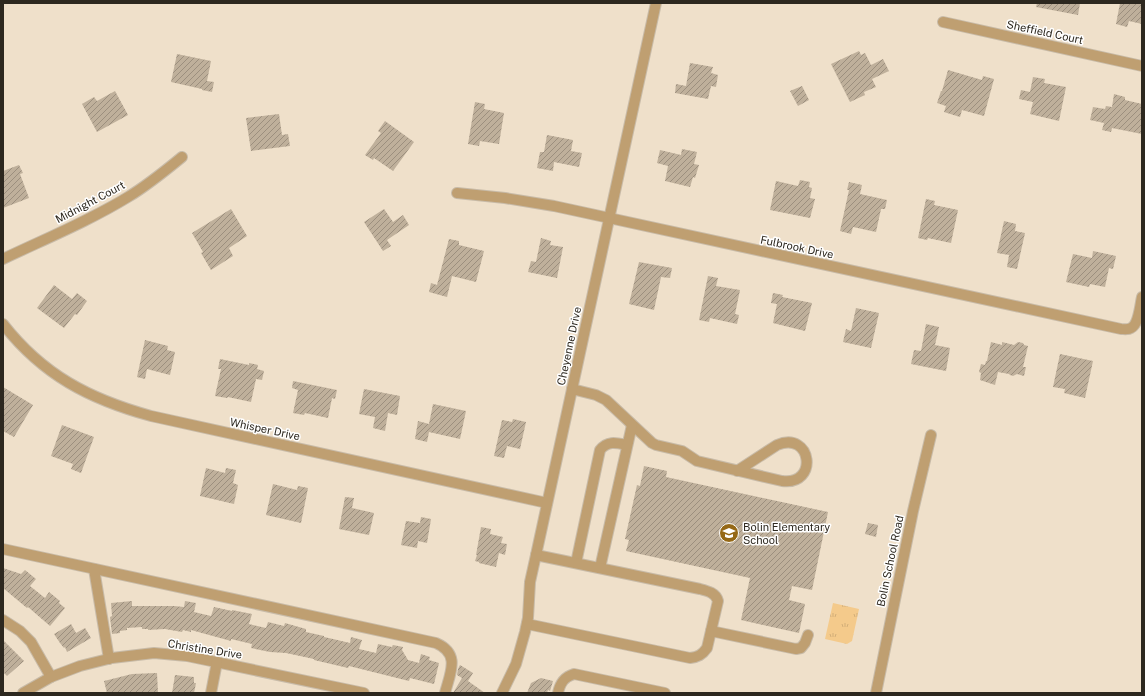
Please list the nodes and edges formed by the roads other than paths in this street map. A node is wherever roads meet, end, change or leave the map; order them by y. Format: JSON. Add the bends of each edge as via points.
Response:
{"nodes":[{"id":1,"x":656,"y":3,"type":"edge"},
{"id":2,"x":943,"y":22,"type":"dead end"},
{"id":3,"x":1142,"y":66,"type":"edge"},
{"id":4,"x":182,"y":157,"type":"dead end"},
{"id":5,"x":457,"y":193,"type":"dead end"},
{"id":6,"x":610,"y":218,"type":"junction"},
{"id":7,"x":3,"y":259,"type":"edge"},
{"id":8,"x":1142,"y":297,"type":"edge"},
{"id":9,"x":3,"y":324,"type":"edge"},
{"id":10,"x":572,"y":390,"type":"junction"},
{"id":11,"x":632,"y":425,"type":"junction"},
{"id":12,"x":931,"y":435,"type":"dead end"},
{"id":13,"x":627,"y":446,"type":"junction"},
{"id":14,"x":737,"y":471,"type":"junction"},
{"id":15,"x":547,"y":503,"type":"junction"},
{"id":16,"x":3,"y":549,"type":"edge"},
{"id":17,"x":536,"y":555,"type":"junction"},
{"id":18,"x":576,"y":563,"type":"junction"},
{"id":19,"x":600,"y":568,"type":"junction"},
{"id":20,"x":94,"y":569,"type":"junction"},
{"id":21,"x":3,"y":620,"type":"edge"},
{"id":22,"x":527,"y":624,"type":"junction"},
{"id":23,"x":711,"y":631,"type":"junction"},
{"id":24,"x":808,"y":635,"type":"dead end"},
{"id":25,"x":109,"y":659,"type":"junction"},
{"id":26,"x":217,"y":662,"type":"junction"},
{"id":27,"x":51,"y":677,"type":"junction"},
{"id":28,"x":23,"y":693,"type":"edge"},
{"id":29,"x":211,"y":693,"type":"edge"},
{"id":30,"x":364,"y":693,"type":"edge"},
{"id":31,"x":445,"y":693,"type":"edge"},
{"id":32,"x":502,"y":693,"type":"edge"},
{"id":33,"x":558,"y":693,"type":"edge"},
{"id":34,"x":665,"y":693,"type":"edge"},
{"id":35,"x":876,"y":693,"type":"edge"}],
"edges":[{"from":1,"to":6,"type":"street","name":"Cheyenne Drive"},
{"from":2,"to":3,"type":"street","name":"Sheffield Court"},
{"from":4,"to":7,"type":"street","name":"Midnight Court","via":[[130,196]]},
{"from":5,"to":6,"type":"street","name":"Fulbrook Drive","via":[[530,202]]},
{"from":6,"to":8,"type":"street","name":"Fulbrook Drive","via":[[1126,330],[1137,321]]},
{"from":6,"to":10,"type":"street","name":"Cheyenne Drive"},
{"from":9,"to":15,"type":"street","name":"Whisper Drive","via":[[27,351],[55,374],[111,404],[151,416]]},
{"from":10,"to":11,"type":"street","via":[[606,400]]},
{"from":10,"to":15,"type":"street","name":"Cheyenne Drive"},
{"from":11,"to":13,"type":"street"},
{"from":11,"to":14,"type":"street","via":[[656,445],[682,451],[697,462]]},
{"from":12,"to":35,"type":"street","name":"Bolin School Road","via":[[911,519]]},
{"from":13,"to":18,"type":"street","via":[[612,442],[600,450]]},
{"from":13,"to":19,"type":"street"},
{"from":14,"to":14,"type":"street","via":[[795,480],[805,472],[808,459],[802,447],[783,442]]},
{"from":15,"to":17,"type":"street","name":"Cheyenne Drive"},
{"from":16,"to":20,"type":"street"},
{"from":17,"to":18,"type":"street"},
{"from":17,"to":22,"type":"street","name":"Cheyenne Drive","via":[[530,582]]},
{"from":18,"to":19,"type":"street"},
{"from":19,"to":23,"type":"street","via":[[710,592],[718,601]]},
{"from":20,"to":25,"type":"street"},
{"from":20,"to":31,"type":"street","via":[[436,644],[448,650],[451,656],[452,664]]},
{"from":21,"to":27,"type":"street","via":[[31,642]]},
{"from":22,"to":23,"type":"street","via":[[690,658],[697,658],[707,648]]},
{"from":22,"to":32,"type":"street","name":"Cheyenne Drive","via":[[516,664]]},
{"from":23,"to":24,"type":"street","via":[[796,649],[801,648]]},
{"from":25,"to":26,"type":"street","name":"Christine Drive","via":[[154,653]]},
{"from":25,"to":27,"type":"street","name":"Christine Drive"},
{"from":26,"to":29,"type":"street"},
{"from":26,"to":30,"type":"street","name":"Christine Drive"},
{"from":27,"to":28,"type":"street","name":"Christine Drive"},
{"from":33,"to":34,"type":"street","via":[[564,679],[574,674]]}]}
